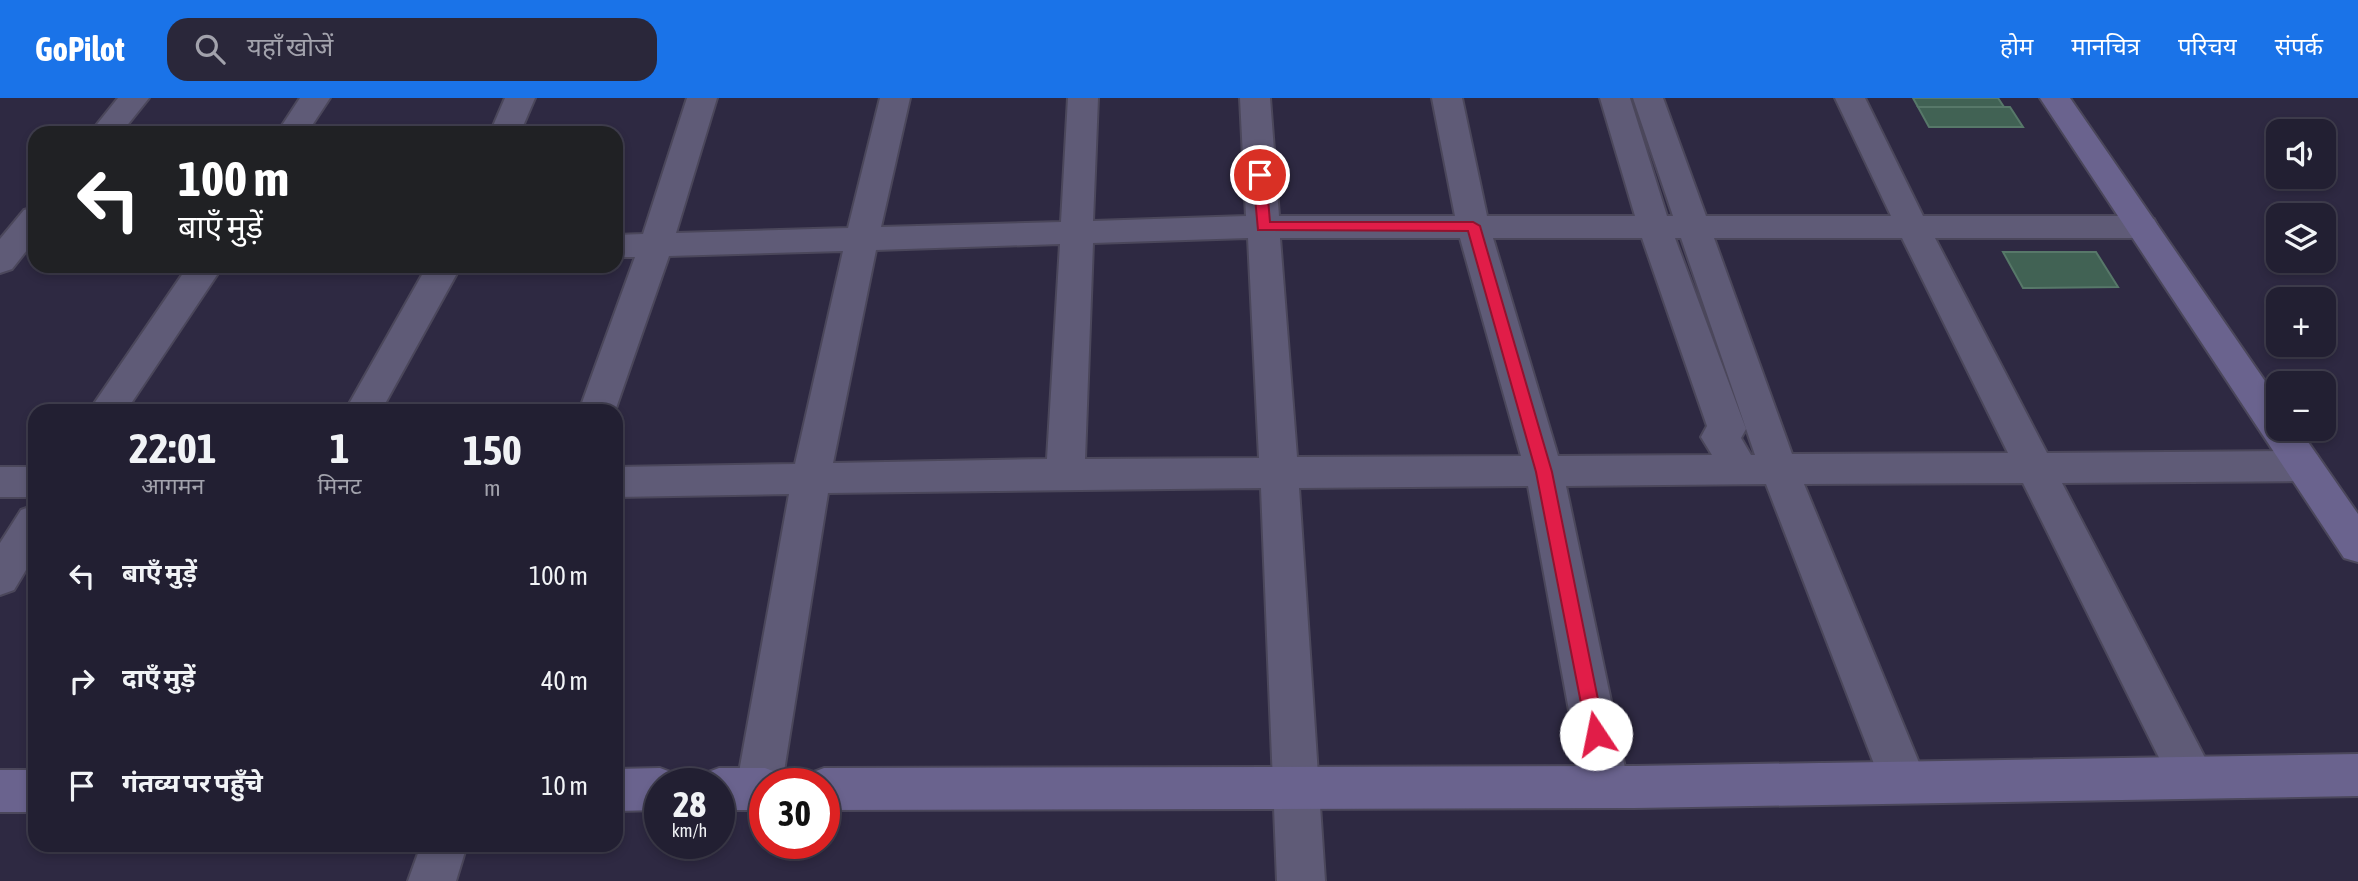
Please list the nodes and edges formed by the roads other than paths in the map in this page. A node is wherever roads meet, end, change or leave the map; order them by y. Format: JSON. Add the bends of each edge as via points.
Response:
{"nodes":[{"id":1,"x":134,"y":98,"type":"edge"},
{"id":2,"x":315,"y":98,"type":"edge"},
{"id":3,"x":520,"y":98,"type":"edge"},
{"id":4,"x":702,"y":98,"type":"edge"},
{"id":5,"x":895,"y":98,"type":"edge"},
{"id":6,"x":1083,"y":98,"type":"edge"},
{"id":7,"x":1255,"y":98,"type":"edge"},
{"id":8,"x":1447,"y":98,"type":"edge"},
{"id":9,"x":1615,"y":98,"type":"edge"},
{"id":10,"x":1648,"y":98,"type":"edge"},
{"id":11,"x":1850,"y":98,"type":"edge"},
{"id":12,"x":2055,"y":98,"type":"edge"},
{"id":13,"x":111,"y":126,"type":"edge"},
{"id":14,"x":297,"y":126,"type":"edge"},
{"id":15,"x":508,"y":126,"type":"edge"},
{"id":16,"x":1473,"y":226,"type":"junction"},
{"id":17,"x":1654,"y":226,"type":"junction"},
{"id":18,"x":1692,"y":226,"type":"junction"},
{"id":19,"x":1912,"y":226,"type":"junction"},
{"id":20,"x":28,"y":227,"type":"edge"},
{"id":21,"x":1263,"y":227,"type":"junction"},
{"id":22,"x":2142,"y":227,"type":"junction"},
{"id":23,"x":1074,"y":234,"type":"junction"},
{"id":24,"x":862,"y":239,"type":"junction"},
{"id":25,"x":656,"y":245,"type":"junction"},
{"id":26,"x":623,"y":246,"type":"edge"},
{"id":27,"x":12,"y":248,"type":"edge"},
{"id":28,"x":201,"y":273,"type":"edge"},
{"id":29,"x":440,"y":273,"type":"edge"},
{"id":30,"x":112,"y":404,"type":"edge"},
{"id":31,"x":367,"y":404,"type":"edge"},
{"id":32,"x":599,"y":404,"type":"edge"},
{"id":33,"x":2266,"y":409,"type":"edge"},
{"id":34,"x":2288,"y":441,"type":"edge"},
{"id":35,"x":2304,"y":466,"type":"junction"},
{"id":36,"x":2035,"y":468,"type":"junction"},
{"id":37,"x":1741,"y":470,"type":"junction"},
{"id":38,"x":1779,"y":470,"type":"junction"},
{"id":39,"x":1544,"y":472,"type":"junction"},
{"id":40,"x":1065,"y":474,"type":"junction"},
{"id":41,"x":1279,"y":474,"type":"junction"},
{"id":42,"x":811,"y":480,"type":"junction"},
{"id":43,"x":0,"y":482,"type":"edge"},
{"id":44,"x":28,"y":482,"type":"edge"},
{"id":45,"x":623,"y":482,"type":"edge"},
{"id":46,"x":28,"y":532,"type":"edge"},
{"id":47,"x":2358,"y":546,"type":"edge"},
{"id":48,"x":0,"y":578,"type":"edge"},
{"id":49,"x":2358,"y":775,"type":"edge"},
{"id":50,"x":2192,"y":778,"type":"junction"},
{"id":51,"x":1904,"y":782,"type":"junction"},
{"id":52,"x":1606,"y":787,"type":"junction"},
{"id":53,"x":1296,"y":788,"type":"junction"},
{"id":54,"x":644,"y":789,"type":"edge"},
{"id":55,"x":748,"y":789,"type":"edge"},
{"id":56,"x":840,"y":789,"type":"edge"},
{"id":57,"x":28,"y":790,"type":"edge"},
{"id":58,"x":623,"y":790,"type":"edge"},
{"id":59,"x":0,"y":791,"type":"edge"},
{"id":60,"x":442,"y":852,"type":"edge"},
{"id":61,"x":432,"y":881,"type":"edge"},
{"id":62,"x":1301,"y":881,"type":"edge"}],
"edges":[{"from":1,"to":13,"type":"street"},
{"from":2,"to":14,"type":"street"},
{"from":3,"to":15,"type":"street"},
{"from":4,"to":25,"type":"street"},
{"from":5,"to":24,"type":"street"},
{"from":6,"to":23,"type":"street"},
{"from":7,"to":21,"type":"street"},
{"from":8,"to":16,"type":"street"},
{"from":9,"to":17,"type":"street"},
{"from":10,"to":18,"type":"street"},
{"from":11,"to":19,"type":"street"},
{"from":12,"to":22,"type":"street"},
{"from":16,"to":17,"type":"street"},
{"from":16,"to":21,"type":"street"},
{"from":16,"to":39,"type":"street"},
{"from":17,"to":18,"type":"street"},
{"from":17,"to":37,"type":"street","via":[[1727,429],[1720,437]]},
{"from":18,"to":19,"type":"street"},
{"from":18,"to":38,"type":"street"},
{"from":19,"to":22,"type":"street"},
{"from":19,"to":36,"type":"street"},
{"from":20,"to":27,"type":"street"},
{"from":21,"to":23,"type":"street"},
{"from":21,"to":41,"type":"street"},
{"from":22,"to":33,"type":"street"},
{"from":23,"to":24,"type":"street"},
{"from":23,"to":40,"type":"street"},
{"from":24,"to":25,"type":"street"},
{"from":24,"to":42,"type":"street"},
{"from":25,"to":26,"type":"street"},
{"from":25,"to":32,"type":"street"},
{"from":28,"to":30,"type":"street"},
{"from":29,"to":31,"type":"street"},
{"from":34,"to":35,"type":"street"},
{"from":35,"to":36,"type":"street"},
{"from":35,"to":47,"type":"street"},
{"from":36,"to":38,"type":"street"},
{"from":36,"to":50,"type":"street"},
{"from":37,"to":38,"type":"street"},
{"from":37,"to":39,"type":"street"},
{"from":38,"to":51,"type":"street"},
{"from":39,"to":41,"type":"street"},
{"from":39,"to":52,"type":"street"},
{"from":40,"to":41,"type":"street"},
{"from":40,"to":42,"type":"street"},
{"from":41,"to":53,"type":"street"},
{"from":42,"to":45,"type":"street"},
{"from":42,"to":55,"type":"street"},
{"from":43,"to":44,"type":"street"},
{"from":46,"to":48,"type":"street"},
{"from":49,"to":50,"type":"street"},
{"from":50,"to":51,"type":"street"},
{"from":51,"to":52,"type":"street"},
{"from":52,"to":53,"type":"street"},
{"from":53,"to":56,"type":"street"},
{"from":53,"to":62,"type":"street"},
{"from":54,"to":58,"type":"street"},
{"from":57,"to":59,"type":"street"},
{"from":60,"to":61,"type":"street"}]}
